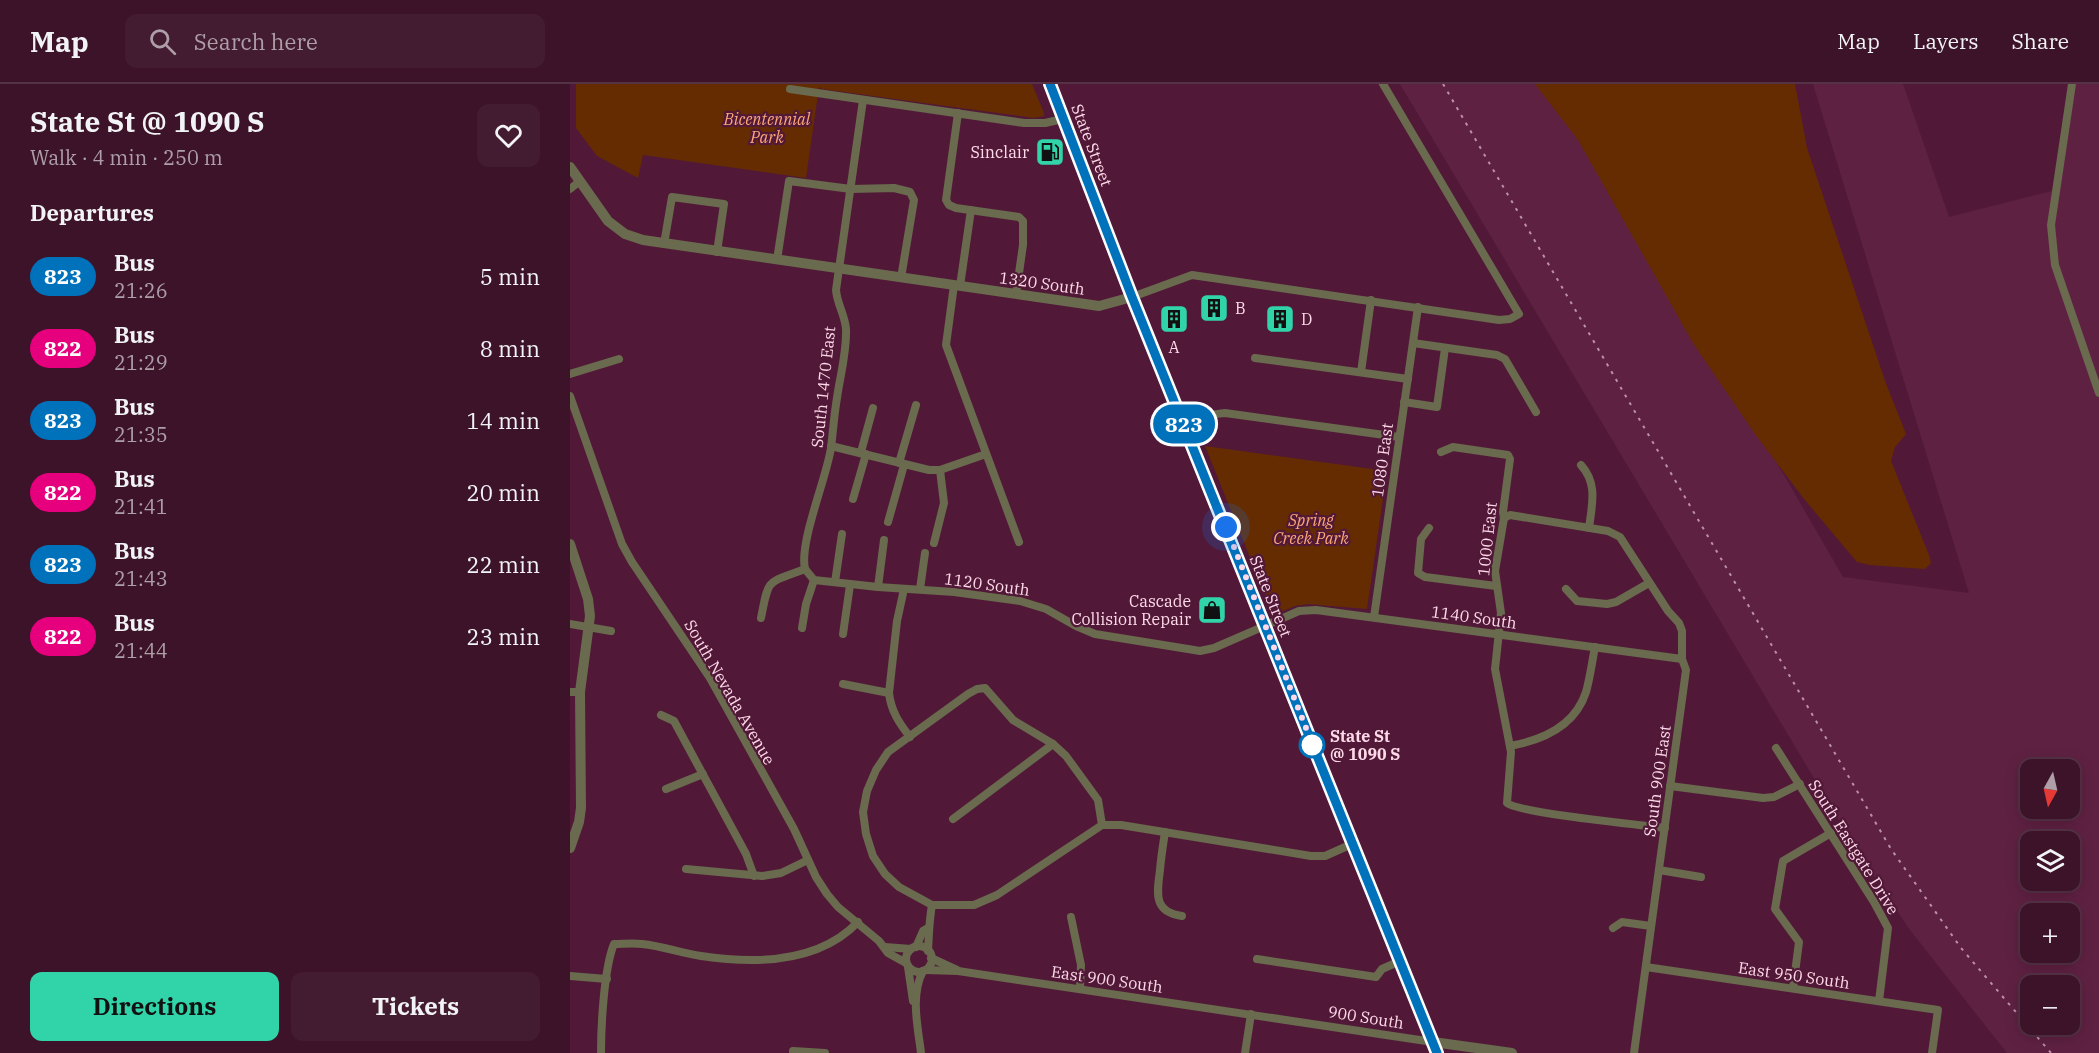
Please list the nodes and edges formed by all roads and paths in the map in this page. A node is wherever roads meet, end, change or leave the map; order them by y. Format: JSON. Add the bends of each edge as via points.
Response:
{"nodes":[{"id":1,"x":1050,"y":84,"type":"edge"},
{"id":2,"x":1383,"y":84,"type":"edge"},
{"id":3,"x":2072,"y":84,"type":"edge"},
{"id":4,"x":790,"y":89,"type":"dead end"},
{"id":5,"x":863,"y":100,"type":"junction"},
{"id":6,"x":958,"y":113,"type":"junction"},
{"id":7,"x":1063,"y":119,"type":"junction"},
{"id":8,"x":570,"y":167,"type":"edge"},
{"id":9,"x":580,"y":181,"type":"junction"},
{"id":10,"x":570,"y":189,"type":"edge"},
{"id":11,"x":851,"y":189,"type":"junction"},
{"id":12,"x":970,"y":210,"type":"junction"},
{"id":13,"x":664,"y":244,"type":"junction"},
{"id":14,"x":717,"y":252,"type":"junction"},
{"id":15,"x":777,"y":260,"type":"junction"},
{"id":16,"x":840,"y":269,"type":"junction"},
{"id":17,"x":901,"y":278,"type":"junction"},
{"id":18,"x":957,"y":285,"type":"junction"},
{"id":19,"x":1016,"y":294,"type":"junction"},
{"id":20,"x":1132,"y":297,"type":"junction"},
{"id":21,"x":1371,"y":300,"type":"junction"},
{"id":22,"x":1418,"y":307,"type":"junction"},
{"id":23,"x":1413,"y":343,"type":"junction"},
{"id":24,"x":1445,"y":348,"type":"junction"},
{"id":25,"x":1255,"y":358,"type":"dead end"},
{"id":26,"x":619,"y":359,"type":"dead end"},
{"id":27,"x":1361,"y":372,"type":"junction"},
{"id":28,"x":570,"y":374,"type":"edge"},
{"id":29,"x":1408,"y":379,"type":"junction"},
{"id":30,"x":2099,"y":393,"type":"edge"},
{"id":31,"x":570,"y":396,"type":"edge"},
{"id":32,"x":1404,"y":402,"type":"junction"},
{"id":33,"x":916,"y":405,"type":"dead end"},
{"id":34,"x":873,"y":408,"type":"dead end"},
{"id":35,"x":1536,"y":412,"type":"dead end"},
{"id":36,"x":1186,"y":430,"type":"junction"},
{"id":37,"x":1399,"y":437,"type":"junction"},
{"id":38,"x":831,"y":446,"type":"junction"},
{"id":39,"x":1441,"y":452,"type":"dead end"},
{"id":40,"x":863,"y":453,"type":"junction"},
{"id":41,"x":986,"y":454,"type":"junction"},
{"id":42,"x":901,"y":464,"type":"junction"},
{"id":43,"x":1581,"y":465,"type":"dead end"},
{"id":44,"x":939,"y":470,"type":"junction"},
{"id":45,"x":853,"y":499,"type":"dead end"},
{"id":46,"x":1504,"y":518,"type":"junction"},
{"id":47,"x":888,"y":522,"type":"dead end"},
{"id":48,"x":1429,"y":528,"type":"dead end"},
{"id":49,"x":1589,"y":528,"type":"junction"},
{"id":50,"x":842,"y":534,"type":"dead end"},
{"id":51,"x":884,"y":540,"type":"dead end"},
{"id":52,"x":1019,"y":542,"type":"dead end"},
{"id":53,"x":934,"y":543,"type":"dead end"},
{"id":54,"x":570,"y":544,"type":"edge"},
{"id":55,"x":925,"y":553,"type":"dead end"},
{"id":56,"x":805,"y":569,"type":"junction"},
{"id":57,"x":814,"y":580,"type":"junction"},
{"id":58,"x":835,"y":582,"type":"junction"},
{"id":59,"x":1649,"y":583,"type":"junction"},
{"id":60,"x":850,"y":585,"type":"junction"},
{"id":61,"x":1496,"y":586,"type":"junction"},
{"id":62,"x":878,"y":587,"type":"junction"},
{"id":63,"x":904,"y":589,"type":"junction"},
{"id":64,"x":920,"y":589,"type":"junction"},
{"id":65,"x":1566,"y":589,"type":"dead end"},
{"id":66,"x":1374,"y":616,"type":"junction"},
{"id":67,"x":760,"y":618,"type":"dead end"},
{"id":68,"x":570,"y":624,"type":"edge"},
{"id":69,"x":1265,"y":626,"type":"junction"},
{"id":70,"x":590,"y":627,"type":"junction"},
{"id":71,"x":802,"y":628,"type":"dead end"},
{"id":72,"x":611,"y":631,"type":"dead end"},
{"id":73,"x":843,"y":634,"type":"dead end"},
{"id":74,"x":1499,"y":634,"type":"junction"},
{"id":75,"x":1595,"y":646,"type":"junction"},
{"id":76,"x":1682,"y":659,"type":"junction"},
{"id":77,"x":843,"y":684,"type":"dead end"},
{"id":78,"x":575,"y":692,"type":"edge"},
{"id":79,"x":889,"y":693,"type":"junction"},
{"id":80,"x":661,"y":715,"type":"dead end"},
{"id":81,"x":910,"y":737,"type":"junction"},
{"id":82,"x":1053,"y":744,"type":"junction"},
{"id":83,"x":1510,"y":746,"type":"junction"},
{"id":84,"x":1776,"y":748,"type":"dead end"},
{"id":85,"x":702,"y":774,"type":"junction"},
{"id":86,"x":1800,"y":784,"type":"junction"},
{"id":87,"x":1670,"y":786,"type":"junction"},
{"id":88,"x":666,"y":789,"type":"dead end"},
{"id":89,"x":576,"y":793,"type":"edge"},
{"id":90,"x":953,"y":819,"type":"dead end"},
{"id":91,"x":1102,"y":825,"type":"junction"},
{"id":92,"x":1665,"y":828,"type":"junction"},
{"id":93,"x":1165,"y":832,"type":"junction"},
{"id":94,"x":1831,"y":833,"type":"junction"},
{"id":95,"x":1352,"y":844,"type":"junction"},
{"id":96,"x":570,"y":848,"type":"edge"},
{"id":97,"x":808,"y":860,"type":"junction"},
{"id":98,"x":686,"y":869,"type":"dead end"},
{"id":99,"x":1659,"y":870,"type":"junction"},
{"id":100,"x":754,"y":876,"type":"junction"},
{"id":101,"x":1701,"y":877,"type":"dead end"},
{"id":102,"x":932,"y":906,"type":"junction"},
{"id":103,"x":1182,"y":916,"type":"dead end"},
{"id":104,"x":1071,"y":917,"type":"dead end"},
{"id":105,"x":858,"y":922,"type":"junction"},
{"id":106,"x":1651,"y":926,"type":"junction"},
{"id":107,"x":927,"y":928,"type":"junction"},
{"id":108,"x":1612,"y":928,"type":"dead end"},
{"id":109,"x":885,"y":947,"type":"junction"},
{"id":110,"x":913,"y":948,"type":"junction"},
{"id":111,"x":930,"y":955,"type":"junction"},
{"id":112,"x":1257,"y":959,"type":"dead end"},
{"id":113,"x":1400,"y":962,"type":"junction"},
{"id":114,"x":907,"y":965,"type":"junction"},
{"id":115,"x":1646,"y":967,"type":"junction"},
{"id":116,"x":925,"y":970,"type":"junction"},
{"id":117,"x":958,"y":971,"type":"junction"},
{"id":118,"x":570,"y":975,"type":"edge"},
{"id":119,"x":607,"y":978,"type":"junction"},
{"id":120,"x":1793,"y":988,"type":"junction"},
{"id":121,"x":1080,"y":989,"type":"junction"},
{"id":122,"x":1879,"y":1001,"type":"junction"},
{"id":123,"x":916,"y":1007,"type":"junction"},
{"id":124,"x":1251,"y":1014,"type":"junction"},
{"id":125,"x":1435,"y":1048,"type":"edge"},
{"id":126,"x":793,"y":1051,"type":"dead end"},
{"id":127,"x":601,"y":1053,"type":"edge"},
{"id":128,"x":825,"y":1053,"type":"edge"},
{"id":129,"x":921,"y":1053,"type":"edge"},
{"id":130,"x":1245,"y":1053,"type":"edge"},
{"id":131,"x":1512,"y":1053,"type":"edge"},
{"id":132,"x":1634,"y":1053,"type":"edge"},
{"id":133,"x":1932,"y":1053,"type":"edge"}],
"edges":[{"from":1,"to":7,"type":"main road","name":"State Street"},
{"from":2,"to":22,"type":"street","name":"1320 South","via":[[1518,314],[1499,320]]},
{"from":3,"to":30,"type":"street","via":[[2051,225],[2053,250]]},
{"from":4,"to":5,"type":"street"},
{"from":5,"to":6,"type":"street"},
{"from":5,"to":11,"type":"street","name":"South 1470 East"},
{"from":6,"to":7,"type":"street","via":[[1034,124]]},
{"from":6,"to":12,"type":"street","via":[[945,194],[947,202],[956,208]]},
{"from":7,"to":20,"type":"main road","name":"State Street"},
{"from":8,"to":9,"type":"street","name":"1320 South"},
{"from":9,"to":10,"type":"street"},
{"from":9,"to":13,"type":"street","name":"1320 South","via":[[608,221],[625,234]]},
{"from":11,"to":15,"type":"street","via":[[789,181]]},
{"from":11,"to":16,"type":"street","name":"South 1470 East"},
{"from":11,"to":17,"type":"street","via":[[894,188],[910,192],[914,200]]},
{"from":12,"to":18,"type":"street"},
{"from":12,"to":19,"type":"street","via":[[1019,217],[1023,221]]},
{"from":13,"to":14,"type":"street","name":"1320 South"},
{"from":13,"to":14,"type":"street","via":[[672,197],[724,204]]},
{"from":14,"to":15,"type":"street","name":"1320 South"},
{"from":15,"to":16,"type":"street","name":"1320 South"},
{"from":16,"to":17,"type":"street","name":"1320 South"},
{"from":16,"to":38,"type":"street","name":"South 1470 East","via":[[837,301],[846,331]]},
{"from":17,"to":18,"type":"street","name":"1320 South"},
{"from":18,"to":19,"type":"street","name":"1320 South"},
{"from":18,"to":41,"type":"street","via":[[946,345]]},
{"from":19,"to":20,"type":"street","name":"1320 South","via":[[1099,306]]},
{"from":20,"to":21,"type":"street","name":"1320 South","via":[[1192,275]]},
{"from":20,"to":36,"type":"main road","name":"State Street"},
{"from":21,"to":22,"type":"street","name":"1320 South"},
{"from":21,"to":27,"type":"street"},
{"from":22,"to":23,"type":"street","name":"1080 East"},
{"from":23,"to":24,"type":"street"},
{"from":23,"to":29,"type":"street","name":"1080 East"},
{"from":24,"to":32,"type":"street","via":[[1437,407]]},
{"from":24,"to":35,"type":"street","via":[[1505,359]]},
{"from":25,"to":27,"type":"street"},
{"from":26,"to":28,"type":"street"},
{"from":27,"to":29,"type":"street"},
{"from":29,"to":32,"type":"street","name":"1080 East"},
{"from":31,"to":97,"type":"street","name":"South Nevada Avenue","via":[[622,544],[710,678]]},
{"from":32,"to":37,"type":"street","name":"1080 East"},
{"from":33,"to":42,"type":"street"},
{"from":34,"to":40,"type":"street"},
{"from":36,"to":37,"type":"street","via":[[1199,420],[1225,413]]},
{"from":36,"to":69,"type":"main road","name":"State Street"},
{"from":37,"to":66,"type":"street","name":"1080 East"},
{"from":38,"to":40,"type":"street"},
{"from":38,"to":56,"type":"street","name":"South 1470 East","via":[[803,561]]},
{"from":39,"to":46,"type":"street","name":"1000 East","via":[[1453,447],[1508,455]]},
{"from":40,"to":42,"type":"street"},
{"from":40,"to":45,"type":"street"},
{"from":41,"to":44,"type":"street"},
{"from":41,"to":52,"type":"street"},
{"from":42,"to":44,"type":"street"},
{"from":42,"to":47,"type":"street"},
{"from":43,"to":49,"type":"street","via":[[1593,487]]},
{"from":44,"to":53,"type":"street","via":[[944,503]]},
{"from":46,"to":49,"type":"street","via":[[1510,515]]},
{"from":46,"to":61,"type":"street","name":"1000 East"},
{"from":48,"to":61,"type":"street","via":[[1421,539],[1418,573],[1425,578]]},
{"from":49,"to":59,"type":"street","name":"South 900 East","via":[[1616,535],[1625,543]]},
{"from":50,"to":58,"type":"street"},
{"from":51,"to":62,"type":"street"},
{"from":54,"to":70,"type":"street","via":[[588,599]]},
{"from":55,"to":64,"type":"street"},
{"from":56,"to":57,"type":"street"},
{"from":56,"to":67,"type":"street","via":[[771,582]]},
{"from":57,"to":58,"type":"street","name":"1120 South"},
{"from":57,"to":71,"type":"street"},
{"from":58,"to":60,"type":"street","name":"1120 South"},
{"from":59,"to":65,"type":"street","via":[[1607,604],[1577,601]]},
{"from":59,"to":76,"type":"street","name":"South 900 East","via":[[1682,631]]},
{"from":60,"to":62,"type":"street","name":"1120 South"},
{"from":60,"to":73,"type":"street"},
{"from":61,"to":74,"type":"street","name":"1000 East","via":[[1501,605]]},
{"from":62,"to":63,"type":"street","name":"1120 South"},
{"from":63,"to":64,"type":"street","name":"1120 South"},
{"from":63,"to":79,"type":"street"},
{"from":64,"to":69,"type":"street","name":"1120 South","via":[[1020,601],[1046,609],[1095,634],[1200,651]]},
{"from":66,"to":69,"type":"street","name":"1140 South","via":[[1299,611]]},
{"from":66,"to":74,"type":"street","name":"1140 South"},
{"from":68,"to":70,"type":"street"},
{"from":69,"to":95,"type":"main road","name":"State Street"},
{"from":70,"to":72,"type":"street"},
{"from":70,"to":78,"type":"street"},
{"from":74,"to":75,"type":"street","name":"1140 South"},
{"from":74,"to":83,"type":"street","name":"1000 East","via":[[1496,679]]},
{"from":75,"to":76,"type":"street","name":"1140 South"},
{"from":75,"to":83,"type":"street","via":[[1586,693],[1577,712],[1559,730]]},
{"from":76,"to":87,"type":"street","name":"South 900 East","via":[[1686,670]]},
{"from":77,"to":79,"type":"street"},
{"from":78,"to":89,"type":"street"},
{"from":79,"to":81,"type":"street","via":[[897,720]]},
{"from":80,"to":85,"type":"street","via":[[674,721]]},
{"from":81,"to":82,"type":"street","via":[[968,694],[985,688],[1013,720]]},
{"from":81,"to":102,"type":"street","via":[[888,752],[876,770],[863,812],[873,856],[885,874]]},
{"from":82,"to":90,"type":"street"},
{"from":82,"to":91,"type":"street","via":[[1098,800]]},
{"from":83,"to":92,"type":"street","name":"1000 East","via":[[1506,801],[1510,806]]},
{"from":84,"to":86,"type":"street","name":"South Eastgate Drive"},
{"from":85,"to":88,"type":"street"},
{"from":85,"to":100,"type":"street"},
{"from":86,"to":87,"type":"street","via":[[1763,798]]},
{"from":86,"to":94,"type":"street","name":"South Eastgate Drive"},
{"from":87,"to":92,"type":"street","name":"South 900 East"},
{"from":89,"to":96,"type":"street","via":[[579,822]]},
{"from":91,"to":93,"type":"street"},
{"from":91,"to":102,"type":"street","via":[[997,895],[974,904]]},
{"from":92,"to":99,"type":"street","name":"South 900 East"},
{"from":93,"to":95,"type":"street","via":[[1311,856],[1325,856]]},
{"from":93,"to":103,"type":"street","via":[[1156,894],[1161,906]]},
{"from":94,"to":120,"type":"street","via":[[1783,861],[1775,909],[1799,942]]},
{"from":94,"to":122,"type":"street","name":"South Eastgate Drive","via":[[1888,928]]},
{"from":95,"to":113,"type":"main road","name":"State Street"},
{"from":97,"to":100,"type":"street","via":[[781,873]]},
{"from":97,"to":105,"type":"street","name":"South Nevada Avenue","via":[[827,894]]},
{"from":98,"to":100,"type":"street"},
{"from":99,"to":101,"type":"street"},
{"from":99,"to":106,"type":"street","name":"South 900 East"},
{"from":102,"to":107,"type":"street"},
{"from":104,"to":121,"type":"street","via":[[1082,965]]},
{"from":105,"to":109,"type":"street","name":"South Nevada Avenue"},
{"from":105,"to":119,"type":"street","via":[[846,934],[817,949],[763,961],[701,956],[641,944],[614,944]]},
{"from":106,"to":108,"type":"street","via":[[1622,922]]},
{"from":106,"to":115,"type":"street","name":"South 900 East"},
{"from":107,"to":110,"type":"street"},
{"from":107,"to":111,"type":"street"},
{"from":109,"to":110,"type":"street"},
{"from":109,"to":114,"type":"street","name":"South Nevada Avenue"},
{"from":110,"to":111,"type":"street","via":[[922,947]]},
{"from":110,"to":114,"type":"street","via":[[906,956]]},
{"from":111,"to":116,"type":"street","via":[[930,965]]},
{"from":111,"to":117,"type":"street","name":"East 900 South"},
{"from":112,"to":113,"type":"street","via":[[1376,977],[1382,969]]},
{"from":113,"to":125,"type":"main road","name":"State Street"},
{"from":114,"to":116,"type":"street","via":[[915,972]]},
{"from":114,"to":123,"type":"street"},
{"from":115,"to":120,"type":"street","name":"East 950 South"},
{"from":115,"to":132,"type":"street","name":"South 900 East"},
{"from":116,"to":117,"type":"street","name":"East 900 South"},
{"from":116,"to":123,"type":"street","via":[[917,988]]},
{"from":117,"to":121,"type":"street","name":"East 900 South"},
{"from":118,"to":119,"type":"street"},
{"from":119,"to":127,"type":"street"},
{"from":120,"to":122,"type":"street","name":"East 950 South"},
{"from":121,"to":124,"type":"street","name":"East 900 South"},
{"from":122,"to":133,"type":"street","name":"East 950 South","via":[[1938,1010]]},
{"from":123,"to":129,"type":"street"},
{"from":124,"to":125,"type":"street","name":"900 South"},
{"from":124,"to":130,"type":"street"},
{"from":125,"to":131,"type":"street","name":"900 South"},
{"from":126,"to":128,"type":"street"}]}
